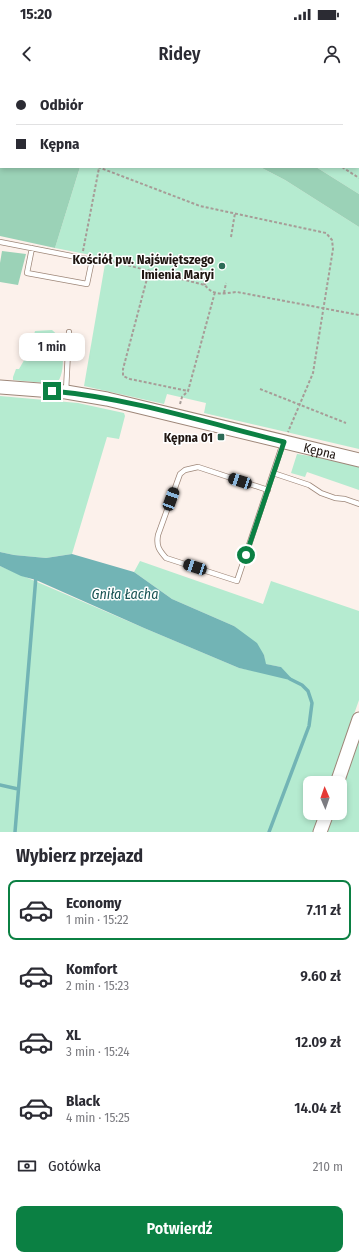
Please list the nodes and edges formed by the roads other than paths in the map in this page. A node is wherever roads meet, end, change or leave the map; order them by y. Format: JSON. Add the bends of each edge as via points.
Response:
{"nodes":[{"id":1,"x":0,"y":242,"type":"edge"},
{"id":2,"x":32,"y":248,"type":"junction"},
{"id":3,"x":69,"y":332,"type":"dead end"},
{"id":4,"x":0,"y":386,"type":"edge"},
{"id":5,"x":66,"y":392,"type":"junction"},
{"id":6,"x":286,"y":437,"type":"junction"},
{"id":7,"x":359,"y":460,"type":"edge"},
{"id":8,"x":273,"y":473,"type":"junction"},
{"id":9,"x":268,"y":490,"type":"junction"},
{"id":10,"x":359,"y":504,"type":"edge"},
{"id":11,"x":359,"y":720,"type":"edge"},
{"id":12,"x":339,"y":776,"type":"edge"},
{"id":13,"x":324,"y":820,"type":"edge"},
{"id":14,"x":320,"y":832,"type":"edge"}],
"edges":[{"from":1,"to":2,"type":"lane"},
{"from":2,"to":2,"type":"lane","via":[[92,260],[87,284],[27,273]]},
{"from":3,"to":5,"type":"lane"},
{"from":4,"to":5,"type":"street","name":"Kępna"},
{"from":5,"to":6,"type":"street","name":"Kępna"},
{"from":6,"to":7,"type":"street","name":"Kępna"},
{"from":6,"to":8,"type":"lane"},
{"from":8,"to":9,"type":"lane"},
{"from":8,"to":10,"type":"lane","via":[[309,485],[321,493]]},
{"from":9,"to":9,"type":"lane","via":[[238,581],[166,558],[160,551],[157,544],[158,536],[180,474],[185,470],[198,467]]},
{"from":11,"to":12,"type":"street"},
{"from":13,"to":14,"type":"street"}]}
